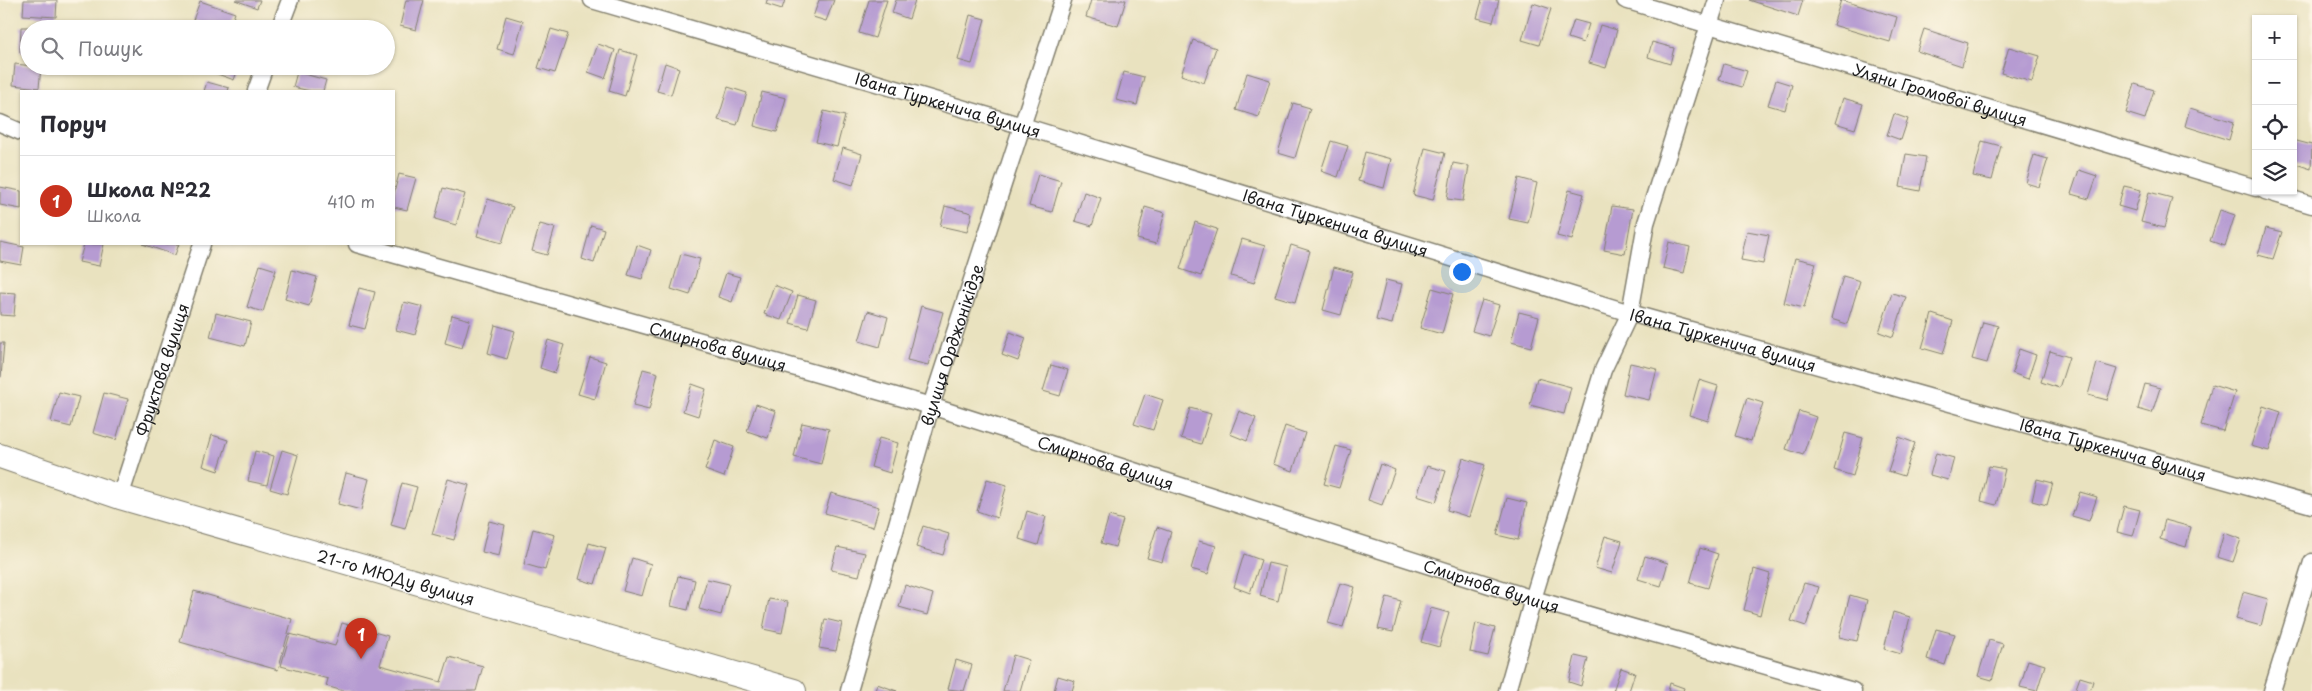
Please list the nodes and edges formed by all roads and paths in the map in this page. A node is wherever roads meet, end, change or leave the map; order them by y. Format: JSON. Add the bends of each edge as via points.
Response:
{"nodes":[{"id":1,"x":290,"y":0,"type":"edge"},
{"id":2,"x":592,"y":0,"type":"edge"},
{"id":3,"x":1063,"y":0,"type":"edge"},
{"id":4,"x":1625,"y":0,"type":"edge"},
{"id":5,"x":1717,"y":0,"type":"edge"},
{"id":6,"x":282,"y":20,"type":"edge"},
{"id":7,"x":1710,"y":25,"type":"junction"},
{"id":8,"x":262,"y":75,"type":"edge"},
{"id":9,"x":256,"y":90,"type":"edge"},
{"id":10,"x":0,"y":123,"type":"edge"},
{"id":11,"x":1023,"y":126,"type":"junction"},
{"id":12,"x":20,"y":132,"type":"edge"},
{"id":13,"x":2252,"y":187,"type":"edge"},
{"id":14,"x":2278,"y":195,"type":"edge"},
{"id":15,"x":2312,"y":205,"type":"edge"},
{"id":16,"x":202,"y":245,"type":"edge"},
{"id":17,"x":360,"y":245,"type":"edge"},
{"id":18,"x":1630,"y":313,"type":"junction"},
{"id":19,"x":931,"y":406,"type":"junction"},
{"id":20,"x":0,"y":456,"type":"edge"},
{"id":21,"x":120,"y":497,"type":"junction"},
{"id":22,"x":2312,"y":505,"type":"edge"},
{"id":23,"x":2312,"y":562,"type":"edge"},
{"id":24,"x":1532,"y":599,"type":"junction"},
{"id":25,"x":752,"y":685,"type":"edge"},
{"id":26,"x":794,"y":691,"type":"edge"},
{"id":27,"x":849,"y":691,"type":"edge"},
{"id":28,"x":1507,"y":691,"type":"edge"},
{"id":29,"x":1853,"y":691,"type":"edge"},
{"id":30,"x":2272,"y":691,"type":"edge"}],
"edges":[{"from":1,"to":6,"type":"street"},
{"from":2,"to":11,"type":"street","name":"Івана Туркенича вулиця"},
{"from":3,"to":11,"type":"street","name":"вулиця Орджонікідзе"},
{"from":4,"to":7,"type":"street","name":"Уляни Громової вулиця"},
{"from":5,"to":7,"type":"street"},
{"from":7,"to":13,"type":"street","name":"Уляни Громової вулиця"},
{"from":7,"to":18,"type":"street","via":[[1646,223]]},
{"from":8,"to":9,"type":"street"},
{"from":10,"to":12,"type":"street"},
{"from":11,"to":18,"type":"street","name":"Івана Туркенича вулиця"},
{"from":11,"to":19,"type":"street","name":"вулиця Орджонікідзе"},
{"from":14,"to":15,"type":"street"},
{"from":16,"to":21,"type":"street","name":"Фруктова вулиця"},
{"from":17,"to":19,"type":"street","name":"Смирнова вулиця"},
{"from":18,"to":22,"type":"street","name":"Івана Туркенича вулиця"},
{"from":18,"to":24,"type":"street","via":[[1603,370]]},
{"from":19,"to":24,"type":"street","name":"Смирнова вулиця"},
{"from":19,"to":27,"type":"street","name":"вулиця Орджонікідзе"},
{"from":20,"to":21,"type":"street","name":"21-го МЮДу вулиця"},
{"from":21,"to":25,"type":"street","name":"21-го МЮДу вулиця"},
{"from":23,"to":30,"type":"street"},
{"from":24,"to":28,"type":"street"},
{"from":24,"to":29,"type":"street","name":"Смирнова вулиця"},
{"from":25,"to":26,"type":"street","name":"21-го МЮДу вулиця"}]}
